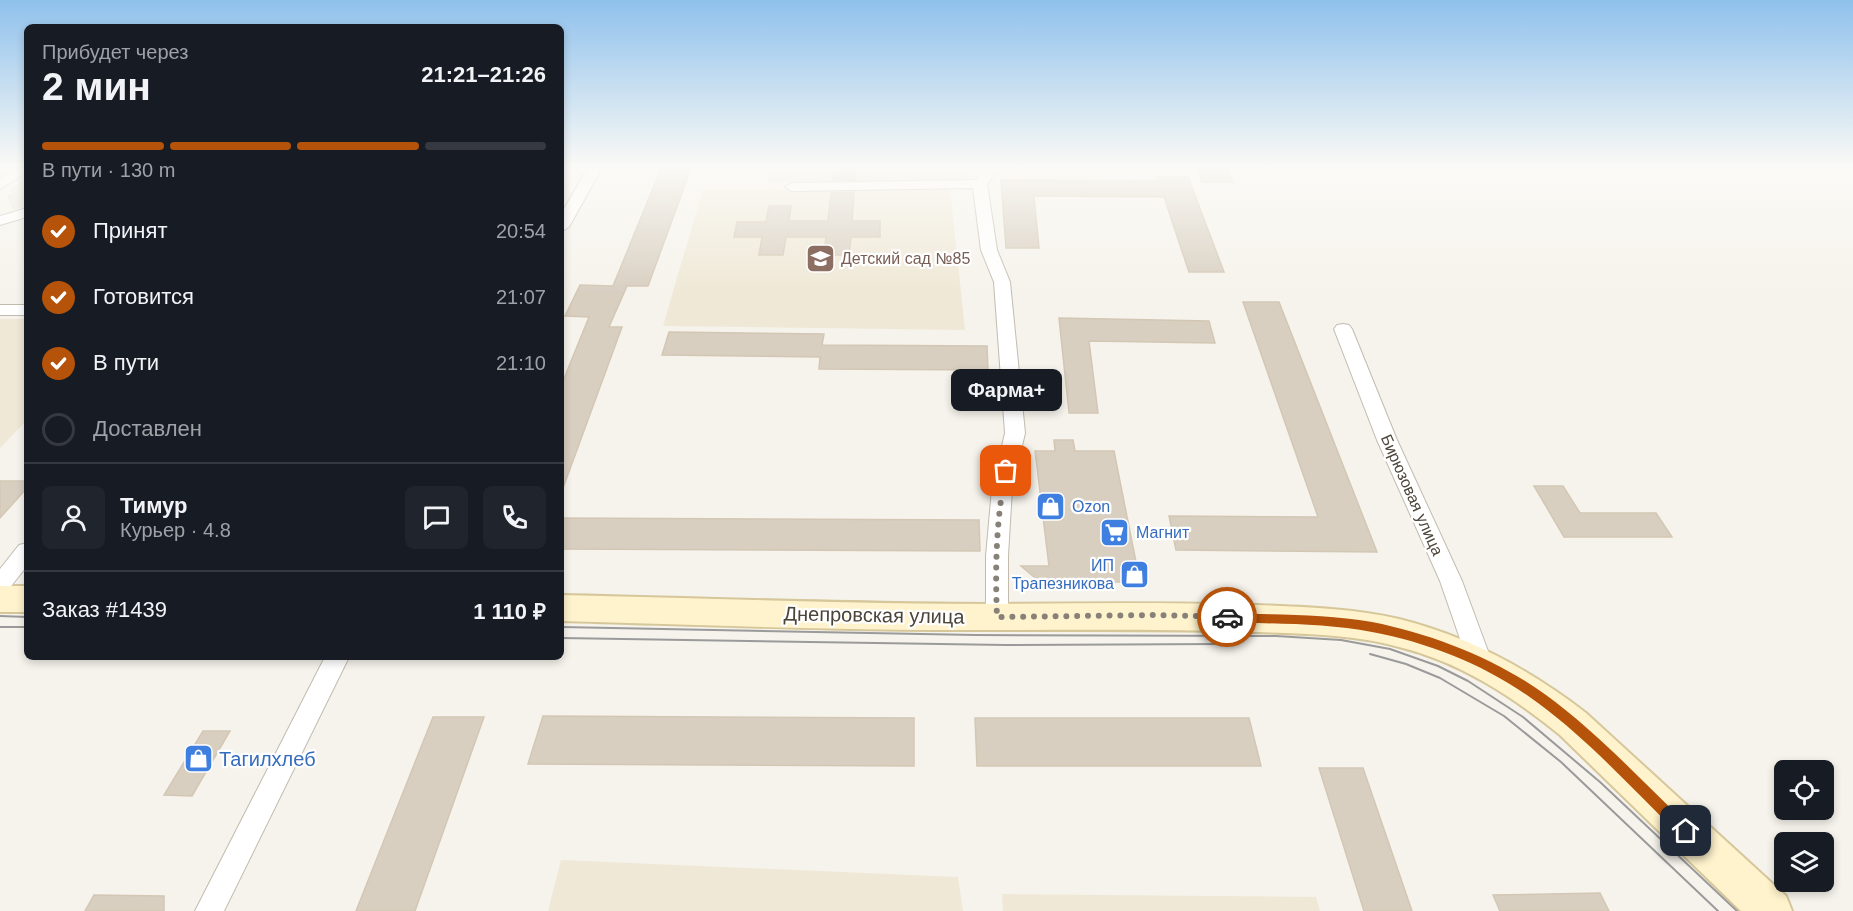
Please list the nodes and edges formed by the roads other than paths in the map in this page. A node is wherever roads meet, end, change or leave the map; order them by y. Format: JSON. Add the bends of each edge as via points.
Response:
{"nodes":[{"id":1,"x":572,"y":209,"type":"edge"},
{"id":2,"x":983,"y":209,"type":"edge"},
{"id":3,"x":24,"y":213,"type":"edge"},
{"id":4,"x":0,"y":220,"type":"edge"},
{"id":5,"x":564,"y":222,"type":"edge"},
{"id":6,"x":0,"y":310,"type":"edge"},
{"id":7,"x":24,"y":310,"type":"edge"},
{"id":8,"x":1343,"y":329,"type":"dead end"},
{"id":9,"x":24,"y":555,"type":"edge"},
{"id":10,"x":0,"y":584,"type":"edge"},
{"id":11,"x":0,"y":599,"type":"edge"},
{"id":12,"x":24,"y":599,"type":"edge"},
{"id":13,"x":564,"y":608,"type":"edge"},
{"id":14,"x":997,"y":617,"type":"junction"},
{"id":15,"x":335,"y":660,"type":"edge"},
{"id":16,"x":1480,"y":662,"type":"junction"},
{"id":17,"x":209,"y":911,"type":"edge"},
{"id":18,"x":1771,"y":911,"type":"edge"}],
"edges":[{"from":1,"to":5,"type":"street"},
{"from":2,"to":14,"type":"street","via":[[989,250],[1002,282],[1015,433],[1002,489]]},
{"from":3,"to":4,"type":"street"},
{"from":6,"to":7,"type":"street"},
{"from":8,"to":16,"type":"street","name":"Бирюзовая улица","via":[[1387,440],[1451,581]]},
{"from":9,"to":10,"type":"street"},
{"from":11,"to":12,"type":"street"},
{"from":13,"to":14,"type":"street","name":"Днепровская улица"},
{"from":14,"to":16,"type":"street","name":"Днепровская улица","via":[[1158,615],[1344,623],[1397,633]]},
{"from":15,"to":17,"type":"street"},
{"from":16,"to":18,"type":"street","name":"Днепровская улица","via":[[1532,692],[1573,724]]}]}
